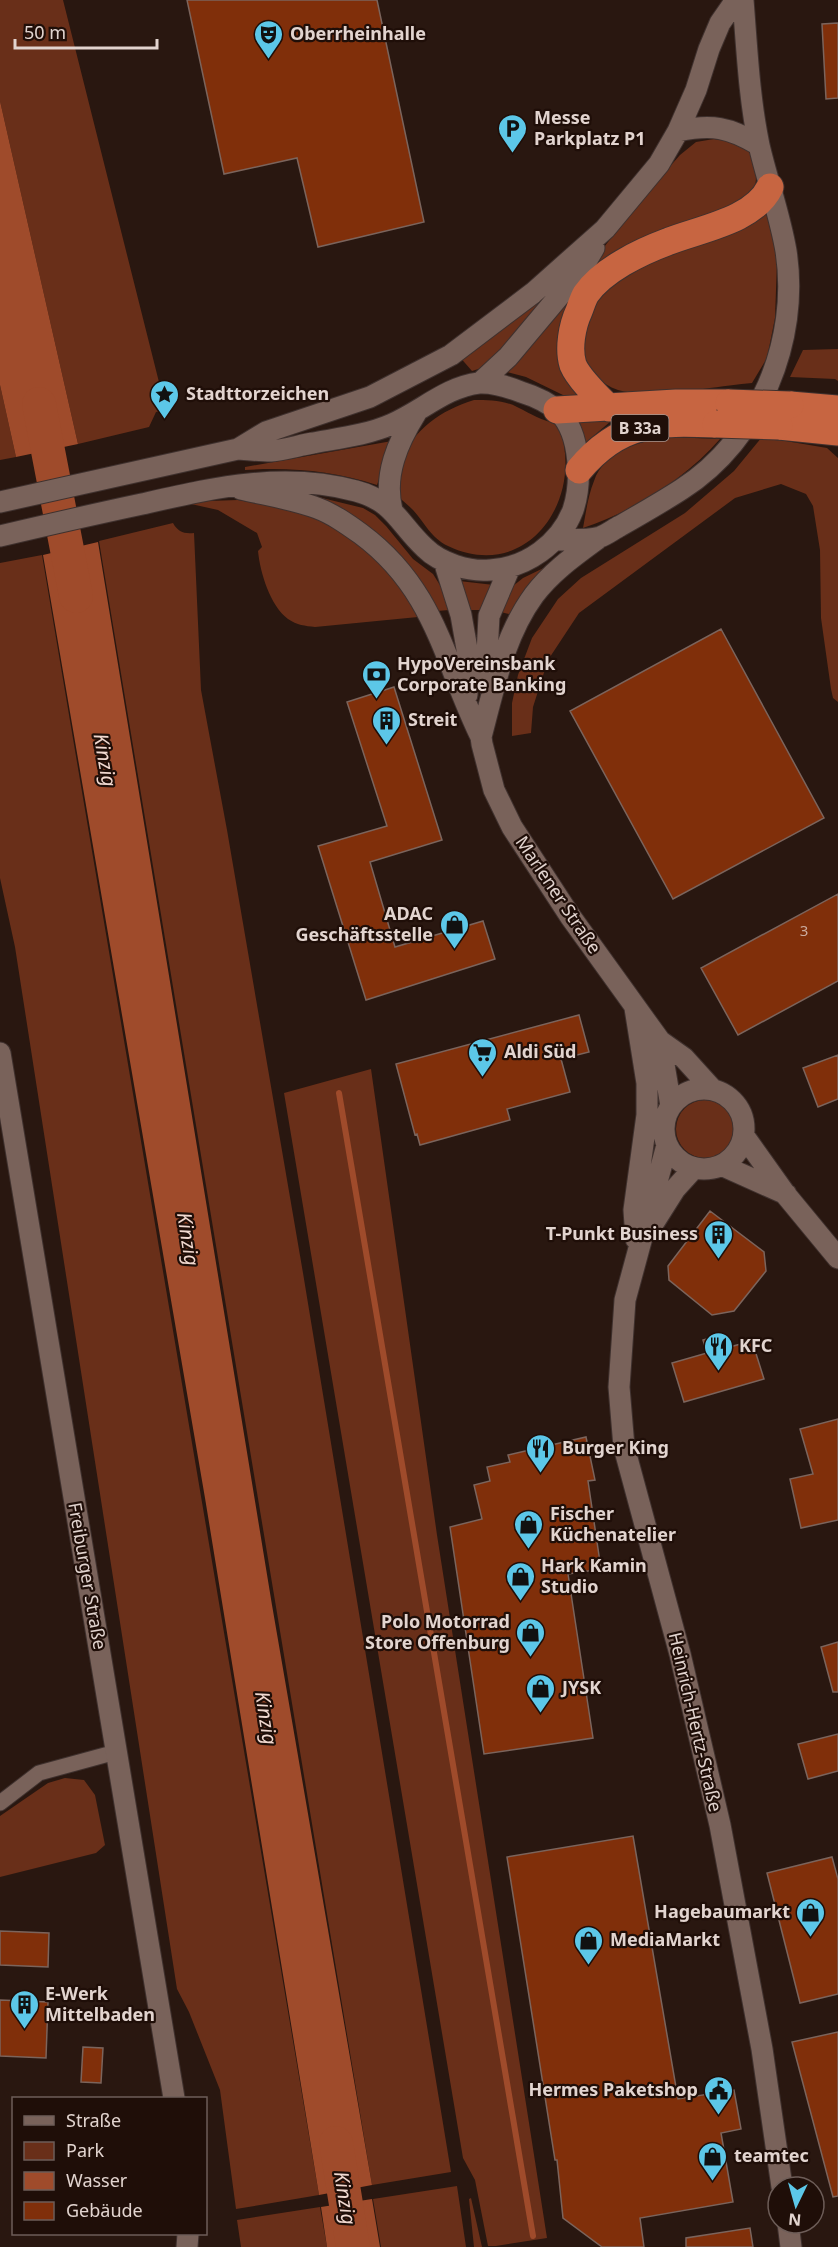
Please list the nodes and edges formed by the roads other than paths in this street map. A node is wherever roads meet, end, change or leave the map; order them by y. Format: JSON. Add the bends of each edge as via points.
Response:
{"nodes":[{"id":1,"x":736,"y":0,"type":"edge"},
{"id":2,"x":743,"y":0,"type":"edge"},
{"id":3,"x":678,"y":131,"type":"junction"},
{"id":4,"x":759,"y":146,"type":"junction"},
{"id":5,"x":770,"y":187,"type":"junction"},
{"id":6,"x":605,"y":229,"type":"junction"},
{"id":7,"x":480,"y":383,"type":"junction"},
{"id":8,"x":609,"y":408,"type":"junction"},
{"id":9,"x":838,"y":409,"type":"edge"},
{"id":10,"x":557,"y":410,"type":"junction"},
{"id":11,"x":416,"y":413,"type":"junction"},
{"id":12,"x":722,"y":414,"type":"junction"},
{"id":13,"x":784,"y":416,"type":"junction"},
{"id":14,"x":838,"y":432,"type":"edge"},
{"id":15,"x":238,"y":449,"type":"junction"},
{"id":16,"x":579,"y":470,"type":"junction"},
{"id":17,"x":226,"y":486,"type":"junction"},
{"id":18,"x":0,"y":502,"type":"edge"},
{"id":19,"x":392,"y":510,"type":"junction"},
{"id":20,"x":0,"y":536,"type":"edge"},
{"id":21,"x":600,"y":537,"type":"junction"},
{"id":22,"x":554,"y":540,"type":"junction"},
{"id":23,"x":444,"y":561,"type":"junction"},
{"id":24,"x":510,"y":567,"type":"junction"},
{"id":25,"x":489,"y":706,"type":"junction"},
{"id":26,"x":466,"y":707,"type":"junction"},
{"id":27,"x":481,"y":737,"type":"junction"},
{"id":28,"x":634,"y":1005,"type":"junction"},
{"id":29,"x":660,"y":1041,"type":"junction"},
{"id":30,"x":0,"y":1053,"type":"edge"},
{"id":31,"x":713,"y":1090,"type":"junction"},
{"id":32,"x":671,"y":1106,"type":"junction"},
{"id":33,"x":744,"y":1136,"type":"junction"},
{"id":34,"x":667,"y":1145,"type":"junction"},
{"id":35,"x":721,"y":1165,"type":"junction"},
{"id":36,"x":694,"y":1168,"type":"junction"},
{"id":37,"x":786,"y":1194,"type":"junction"},
{"id":38,"x":640,"y":1250,"type":"junction"},
{"id":39,"x":838,"y":1258,"type":"edge"},
{"id":40,"x":116,"y":1752,"type":"junction"},
{"id":41,"x":0,"y":1803,"type":"edge"},
{"id":42,"x":174,"y":2097,"type":"edge"},
{"id":43,"x":780,"y":2175,"type":"edge"}],
"edges":[{"from":1,"to":3,"type":"main road","via":[[716,31]]},
{"from":2,"to":4,"type":"main road","name":"Marlener Straße","via":[[750,96]]},
{"from":3,"to":4,"type":"main road","via":[[704,126],[726,129]]},
{"from":3,"to":6,"type":"main road","via":[[659,164]]},
{"from":4,"to":5,"type":"main road","name":"Marlener Straße"},
{"from":5,"to":8,"type":"highway","via":[[754,207],[631,258],[586,294],[571,344],[573,366]]},
{"from":5,"to":21,"type":"main road","name":"Marlener Straße","via":[[786,252],[788,297],[784,337],[773,376],[738,436],[694,482]]},
{"from":6,"to":7,"type":"main road","via":[[581,270],[508,357]]},
{"from":6,"to":15,"type":"main road","via":[[533,293],[451,355],[370,397],[266,432]]},
{"from":7,"to":10,"type":"main road","via":[[506,386]]},
{"from":7,"to":11,"type":"main road","via":[[455,389]]},
{"from":8,"to":10,"type":"highway","number":"B 33a"},
{"from":8,"to":12,"type":"highway","number":"B 33a","via":[[676,403]]},
{"from":9,"to":13,"type":"highway","number":"B 33a"},
{"from":10,"to":16,"type":"main road","via":[[568,424]]},
{"from":11,"to":15,"type":"main road","via":[[367,433],[271,451]]},
{"from":11,"to":19,"type":"main road","via":[[399,442],[392,467],[388,488]]},
{"from":12,"to":13,"type":"highway","number":"B 33a","bridge":true},
{"from":12,"to":16,"type":"highway","number":"B 33a","via":[[637,428],[610,439]]},
{"from":13,"to":14,"type":"highway","number":"B 33a"},
{"from":15,"to":18,"type":"main road"},
{"from":16,"to":22,"type":"main road","via":[[574,506]]},
{"from":17,"to":19,"type":"main road","via":[[268,481],[334,486],[373,497]]},
{"from":17,"to":20,"type":"main road","name":"Marlener Straße"},
{"from":17,"to":26,"type":"main road","name":"Marlener Straße","via":[[317,508],[341,520],[390,558],[419,595]]},
{"from":19,"to":23,"type":"main road","via":[[426,550]]},
{"from":21,"to":22,"type":"main road"},
{"from":21,"to":25,"type":"main road","name":"Marlener Straße","via":[[558,568],[534,595],[501,660]]},
{"from":22,"to":24,"type":"main road","via":[[534,557]]},
{"from":23,"to":24,"type":"main road","via":[[488,571]]},
{"from":23,"to":26,"type":"main road","name":"Marlener Straße","via":[[467,649]]},
{"from":24,"to":25,"type":"main road","name":"Marlener Straße","via":[[489,616]]},
{"from":25,"to":27,"type":"main road","name":"Marlener Straße"},
{"from":26,"to":27,"type":"main road","name":"Marlener Straße"},
{"from":27,"to":28,"type":"main road","name":"Marlener Straße","via":[[494,790],[512,827]]},
{"from":28,"to":29,"type":"main road","name":"Marlener Straße"},
{"from":28,"to":38,"type":"main road","name":"Heinrich-Hertz-Straße","via":[[647,1083],[647,1115],[634,1210]]},
{"from":29,"to":31,"type":"main road","name":"Marlener Straße","via":[[684,1058]]},
{"from":29,"to":32,"type":"main road","name":"Marlener Straße"},
{"from":30,"to":40,"type":"main road","name":"Freiburger Straße"},
{"from":31,"to":32,"type":"main road","via":[[690,1092]]},
{"from":31,"to":33,"type":"main road","via":[[738,1108]]},
{"from":32,"to":34,"type":"main road","via":[[664,1125]]},
{"from":33,"to":35,"type":"main road","via":[[740,1148]]},
{"from":33,"to":37,"type":"main road"},
{"from":34,"to":36,"type":"main road","via":[[678,1160]]},
{"from":34,"to":38,"type":"main road","name":"Heinrich-Hertz-Straße"},
{"from":35,"to":36,"type":"main road"},
{"from":35,"to":37,"type":"main road"},
{"from":36,"to":38,"type":"main road","name":"Heinrich-Hertz-Straße","via":[[675,1189]]},
{"from":37,"to":39,"type":"main road"},
{"from":38,"to":43,"type":"main road","name":"Heinrich-Hertz-Straße","via":[[625,1300],[622,1328],[619,1387],[624,1447],[683,1665],[720,1825],[762,2049]]},
{"from":40,"to":41,"type":"street","via":[[39,1773]]},
{"from":40,"to":42,"type":"main road","name":"Freiburger Straße"}]}
